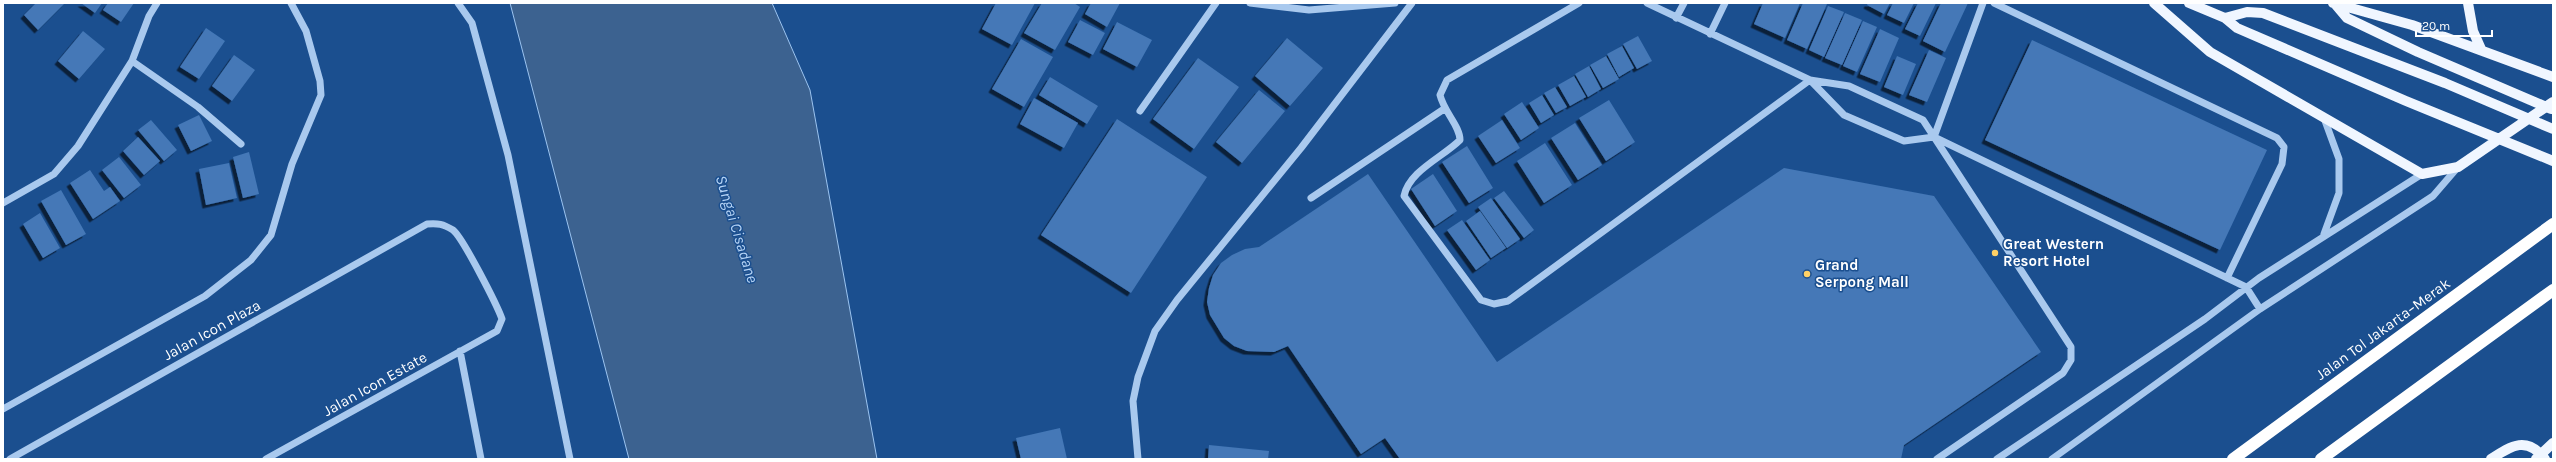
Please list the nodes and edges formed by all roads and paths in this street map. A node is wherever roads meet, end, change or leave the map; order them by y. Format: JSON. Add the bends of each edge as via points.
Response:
{"nodes":[{"id":1,"x":157,"y":3,"type":"edge"},
{"id":2,"x":291,"y":3,"type":"edge"},
{"id":3,"x":458,"y":3,"type":"edge"},
{"id":4,"x":1216,"y":3,"type":"edge"},
{"id":5,"x":1250,"y":3,"type":"edge"},
{"id":6,"x":1395,"y":3,"type":"edge"},
{"id":7,"x":1412,"y":3,"type":"edge"},
{"id":8,"x":1579,"y":3,"type":"edge"},
{"id":9,"x":1647,"y":3,"type":"edge"},
{"id":10,"x":1684,"y":3,"type":"edge"},
{"id":11,"x":1725,"y":3,"type":"edge"},
{"id":12,"x":1983,"y":3,"type":"edge"},
{"id":13,"x":1994,"y":3,"type":"edge"},
{"id":14,"x":2154,"y":3,"type":"edge"},
{"id":15,"x":2188,"y":3,"type":"edge"},
{"id":16,"x":2468,"y":3,"type":"edge"},
{"id":17,"x":2334,"y":4,"type":"edge"},
{"id":18,"x":1676,"y":18,"type":"junction"},
{"id":19,"x":2226,"y":18,"type":"junction"},
{"id":20,"x":1710,"y":34,"type":"junction"},
{"id":21,"x":2483,"y":50,"type":"junction"},
{"id":22,"x":132,"y":61,"type":"junction"},
{"id":23,"x":2553,"y":77,"type":"edge"},
{"id":24,"x":1810,"y":80,"type":"junction"},
{"id":25,"x":2553,"y":102,"type":"edge"},
{"id":26,"x":1444,"y":109,"type":"junction"},
{"id":27,"x":2553,"y":110,"type":"edge"},
{"id":28,"x":1140,"y":111,"type":"dead end"},
{"id":29,"x":2324,"y":118,"type":"junction"},
{"id":30,"x":2553,"y":129,"type":"edge"},
{"id":31,"x":1934,"y":137,"type":"junction"},
{"id":32,"x":241,"y":144,"type":"dead end"},
{"id":33,"x":2553,"y":161,"type":"edge"},
{"id":34,"x":2458,"y":167,"type":"junction"},
{"id":35,"x":2422,"y":174,"type":"junction"},
{"id":36,"x":1311,"y":198,"type":"dead end"},
{"id":37,"x":4,"y":201,"type":"edge"},
{"id":38,"x":427,"y":224,"type":"joint"},
{"id":39,"x":2553,"y":224,"type":"edge"},
{"id":40,"x":2324,"y":234,"type":"junction"},
{"id":41,"x":2227,"y":278,"type":"junction"},
{"id":42,"x":2246,"y":287,"type":"junction"},
{"id":43,"x":2553,"y":290,"type":"edge"},
{"id":44,"x":2260,"y":309,"type":"junction"},
{"id":45,"x":460,"y":351,"type":"junction"},
{"id":46,"x":3,"y":409,"type":"edge"},
{"id":47,"x":2553,"y":443,"type":"edge"},
{"id":48,"x":10,"y":459,"type":"edge"},
{"id":49,"x":266,"y":459,"type":"edge"},
{"id":50,"x":481,"y":459,"type":"edge"},
{"id":51,"x":570,"y":459,"type":"edge"},
{"id":52,"x":1138,"y":459,"type":"edge"},
{"id":53,"x":1937,"y":459,"type":"edge"},
{"id":54,"x":1997,"y":459,"type":"edge"},
{"id":55,"x":2052,"y":459,"type":"edge"},
{"id":56,"x":2233,"y":459,"type":"edge"},
{"id":57,"x":2321,"y":459,"type":"edge"},
{"id":58,"x":2491,"y":459,"type":"edge"},
{"id":59,"x":2536,"y":459,"type":"edge"},
{"id":60,"x":2545,"y":459,"type":"edge"}],
"edges":[{"from":1,"to":22,"type":"street","via":[[149,16]]},
{"from":2,"to":46,"type":"street","via":[[306,31],[320,81],[321,95],[292,164],[271,235],[251,260],[205,296]]},
{"from":3,"to":51,"type":"street","via":[[472,23],[508,155]]},
{"from":4,"to":28,"type":"street"},
{"from":5,"to":6,"type":"street","via":[[1309,10]]},
{"from":7,"to":52,"type":"street","via":[[1300,148],[1176,300],[1155,331],[1138,377],[1133,401]]},
{"from":8,"to":26,"type":"street","via":[[1447,80],[1440,95]]},
{"from":9,"to":18,"type":"street"},
{"from":10,"to":18,"type":"street"},
{"from":11,"to":20,"type":"street"},
{"from":12,"to":31,"type":"street"},
{"from":13,"to":41,"type":"street","via":[[2277,138],[2284,147],[2282,164]]},
{"from":14,"to":29,"type":"main road","via":[[2210,52]]},
{"from":15,"to":19,"type":"main road"},
{"from":16,"to":21,"type":"main road","via":[[2473,31]]},
{"from":17,"to":21,"type":"main road","via":[[2412,25]]},
{"from":17,"to":27,"type":"main road","via":[[2347,18],[2418,52]]},
{"from":18,"to":20,"type":"street"},
{"from":19,"to":30,"type":"main road","via":[[2247,12],[2262,13],[2380,57]]},
{"from":19,"to":33,"type":"main road","via":[[2237,28]]},
{"from":20,"to":24,"type":"street"},
{"from":21,"to":23,"type":"main road"},
{"from":22,"to":32,"type":"street","via":[[198,107]]},
{"from":22,"to":37,"type":"street","via":[[78,146],[54,174]]},
{"from":24,"to":26,"type":"street","via":[[1508,302],[1494,304],[1481,300],[1404,196],[1406,187],[1414,177],[1460,140],[1460,132]]},
{"from":24,"to":31,"type":"street","via":[[1849,86],[1923,120]]},
{"from":24,"to":31,"type":"street","via":[[1844,115],[1904,141]]},
{"from":25,"to":34,"type":"main road"},
{"from":26,"to":36,"type":"street"},
{"from":29,"to":35,"type":"main road"},
{"from":29,"to":40,"type":"street","via":[[2339,159],[2339,193]]},
{"from":31,"to":41,"type":"street"},
{"from":31,"to":53,"type":"street","via":[[2071,347],[2071,360],[2063,373]]},
{"from":34,"to":35,"type":"main road"},
{"from":34,"to":44,"type":"street","via":[[2433,196]]},
{"from":35,"to":40,"type":"street"},
{"from":38,"to":45,"type":"street","name":"Jalan Icon Estate","via":[[441,223],[454,232],[497,303],[502,319],[497,331]]},
{"from":38,"to":48,"type":"street","name":"Jalan Icon Plaza"},
{"from":39,"to":56,"type":"highway","name":"Jalan Tol Jakarta–Merak"},
{"from":40,"to":42,"type":"street"},
{"from":41,"to":42,"type":"street"},
{"from":42,"to":44,"type":"street"},
{"from":42,"to":54,"type":"street","via":[[2205,319]]},
{"from":43,"to":57,"type":"highway"},
{"from":44,"to":55,"type":"street"},
{"from":45,"to":49,"type":"street","name":"Jalan Icon Estate"},
{"from":45,"to":50,"type":"street"},
{"from":47,"to":59,"type":"main road"},
{"from":58,"to":60,"type":"main road","via":[[2507,448],[2522,444],[2537,449]]}]}
